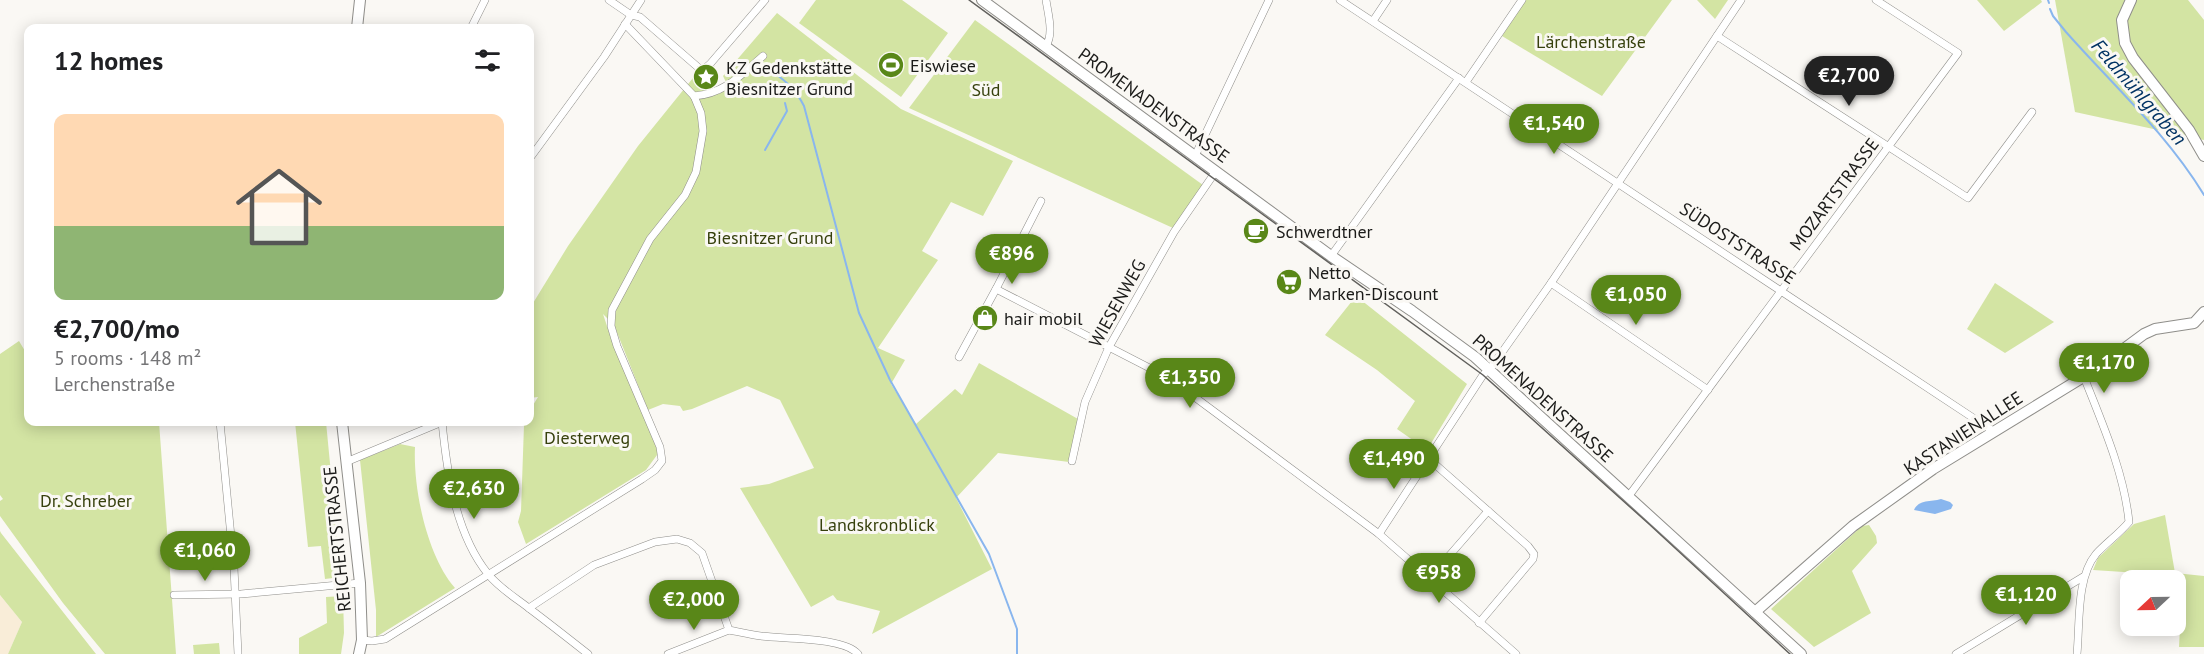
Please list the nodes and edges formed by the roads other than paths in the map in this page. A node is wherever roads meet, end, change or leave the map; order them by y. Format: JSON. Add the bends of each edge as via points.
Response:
{"nodes":[{"id":1,"x":360,"y":0,"type":"edge"},
{"id":2,"x":485,"y":0,"type":"edge"},
{"id":3,"x":609,"y":0,"type":"edge"},
{"id":4,"x":641,"y":0,"type":"edge"},
{"id":5,"x":765,"y":0,"type":"edge"},
{"id":6,"x":982,"y":0,"type":"edge"},
{"id":7,"x":1046,"y":0,"type":"edge"},
{"id":8,"x":1269,"y":0,"type":"edge"},
{"id":9,"x":1340,"y":0,"type":"edge"},
{"id":10,"x":1387,"y":0,"type":"edge"},
{"id":11,"x":1522,"y":0,"type":"edge"},
{"id":12,"x":1741,"y":0,"type":"edge"},
{"id":13,"x":1876,"y":0,"type":"edge"},
{"id":14,"x":2131,"y":0,"type":"edge"},
{"id":15,"x":631,"y":15,"type":"junction"},
{"id":16,"x":1373,"y":21,"type":"junction"},
{"id":17,"x":357,"y":24,"type":"edge"},
{"id":18,"x":473,"y":24,"type":"edge"},
{"id":19,"x":625,"y":24,"type":"junction"},
{"id":20,"x":1717,"y":36,"type":"junction"},
{"id":21,"x":1046,"y":46,"type":"junction"},
{"id":22,"x":763,"y":56,"type":"dead end"},
{"id":23,"x":1462,"y":80,"type":"junction"},
{"id":24,"x":694,"y":96,"type":"junction"},
{"id":25,"x":2032,"y":112,"type":"dead end"},
{"id":26,"x":1889,"y":147,"type":"junction"},
{"id":27,"x":534,"y":152,"type":"edge"},
{"id":28,"x":1195,"y":156,"type":"junction"},
{"id":29,"x":2204,"y":156,"type":"edge"},
{"id":30,"x":1216,"y":171,"type":"junction"},
{"id":31,"x":1618,"y":182,"type":"junction"},
{"id":32,"x":1041,"y":201,"type":"dead end"},
{"id":33,"x":1331,"y":256,"type":"junction"},
{"id":34,"x":1551,"y":283,"type":"junction"},
{"id":35,"x":996,"y":289,"type":"junction"},
{"id":36,"x":1781,"y":290,"type":"junction"},
{"id":37,"x":2204,"y":312,"type":"edge"},
{"id":38,"x":1109,"y":347,"type":"junction"},
{"id":39,"x":959,"y":357,"type":"dead end"},
{"id":40,"x":1490,"y":369,"type":"junction"},
{"id":41,"x":2084,"y":376,"type":"junction"},
{"id":42,"x":1708,"y":390,"type":"junction"},
{"id":43,"x":220,"y":426,"type":"edge"},
{"id":44,"x":342,"y":426,"type":"edge"},
{"id":45,"x":432,"y":426,"type":"edge"},
{"id":46,"x":442,"y":426,"type":"edge"},
{"id":47,"x":1993,"y":431,"type":"junction"},
{"id":48,"x":1429,"y":459,"type":"junction"},
{"id":49,"x":1072,"y":461,"type":"dead end"},
{"id":50,"x":346,"y":462,"type":"junction"},
{"id":51,"x":1628,"y":497,"type":"junction"},
{"id":52,"x":1488,"y":511,"type":"junction"},
{"id":53,"x":1379,"y":534,"type":"junction"},
{"id":54,"x":488,"y":574,"type":"junction"},
{"id":55,"x":2084,"y":577,"type":"junction"},
{"id":56,"x":1429,"y":579,"type":"junction"},
{"id":57,"x":360,"y":583,"type":"junction"},
{"id":58,"x":236,"y":593,"type":"junction"},
{"id":59,"x":174,"y":595,"type":"dead end"},
{"id":60,"x":529,"y":608,"type":"junction"},
{"id":61,"x":1755,"y":612,"type":"junction"},
{"id":62,"x":1479,"y":623,"type":"junction"},
{"id":63,"x":729,"y":630,"type":"junction"},
{"id":64,"x":362,"y":640,"type":"junction"},
{"id":65,"x":238,"y":654,"type":"edge"},
{"id":66,"x":359,"y":654,"type":"edge"},
{"id":67,"x":588,"y":654,"type":"edge"},
{"id":68,"x":668,"y":654,"type":"edge"},
{"id":69,"x":858,"y":654,"type":"edge"},
{"id":70,"x":1516,"y":654,"type":"edge"},
{"id":71,"x":1801,"y":654,"type":"edge"},
{"id":72,"x":1956,"y":654,"type":"edge"},
{"id":73,"x":2077,"y":654,"type":"edge"}],
"edges":[{"from":1,"to":17,"type":"main road"},
{"from":2,"to":18,"type":"street"},
{"from":3,"to":15,"type":"street"},
{"from":4,"to":15,"type":"street"},
{"from":5,"to":15,"type":"street","via":[[704,69],[694,65],[640,17]]},
{"from":6,"to":21,"type":"main road","name":"PROMENADENSTRASSE"},
{"from":7,"to":21,"type":"street","via":[[1050,31]]},
{"from":8,"to":28,"type":"street"},
{"from":9,"to":16,"type":"street","name":"SÜDOSTSTRASSE"},
{"from":10,"to":16,"type":"street"},
{"from":11,"to":23,"type":"street"},
{"from":12,"to":20,"type":"street"},
{"from":13,"to":26,"type":"street","name":"MOZARTSTRASSE","via":[[1958,53]]},
{"from":14,"to":29,"type":"main road","via":[[2122,20],[2129,51]]},
{"from":15,"to":19,"type":"street"},
{"from":16,"to":23,"type":"street","name":"SÜDOSTSTRASSE"},
{"from":19,"to":24,"type":"street"},
{"from":19,"to":27,"type":"street"},
{"from":20,"to":26,"type":"street"},
{"from":20,"to":31,"type":"street"},
{"from":21,"to":28,"type":"main road","name":"PROMENADENSTRASSE"},
{"from":22,"to":24,"type":"street","via":[[720,90]]},
{"from":23,"to":31,"type":"street","name":"SÜDOSTSTRASSE"},
{"from":23,"to":33,"type":"street"},
{"from":24,"to":54,"type":"street","via":[[704,131],[696,172],[685,195],[650,239],[612,310],[611,326],[617,346],[660,447],[662,461],[659,467]]},
{"from":25,"to":26,"type":"street","via":[[1968,198]]},
{"from":26,"to":36,"type":"street","name":"MOZARTSTRASSE"},
{"from":28,"to":30,"type":"main road","name":"PROMENADENSTRASSE"},
{"from":30,"to":33,"type":"main road","name":"PROMENADENSTRASSE"},
{"from":30,"to":38,"type":"street","name":"WIESENWEG","via":[[1174,232]]},
{"from":31,"to":34,"type":"street"},
{"from":31,"to":36,"type":"street","name":"SÜDOSTSTRASSE"},
{"from":32,"to":35,"type":"street"},
{"from":33,"to":40,"type":"main road","name":"PROMENADENSTRASSE"},
{"from":34,"to":40,"type":"street"},
{"from":34,"to":42,"type":"street"},
{"from":35,"to":38,"type":"street"},
{"from":35,"to":39,"type":"street"},
{"from":36,"to":42,"type":"street","name":"MOZARTSTRASSE"},
{"from":36,"to":47,"type":"street","name":"SÜDOSTSTRASSE"},
{"from":37,"to":41,"type":"main road","name":"KASTANIENALLEE","via":[[2190,324],[2151,330]]},
{"from":38,"to":49,"type":"street","name":"WIESENWEG","via":[[1084,402]]},
{"from":38,"to":53,"type":"street","via":[[1169,378]]},
{"from":40,"to":48,"type":"street","via":[[1482,375]]},
{"from":40,"to":51,"type":"main road","name":"PROMENADENSTRASSE"},
{"from":41,"to":47,"type":"main road","name":"KASTANIENALLEE"},
{"from":41,"to":55,"type":"street","via":[[2127,500],[2130,522],[2097,554]]},
{"from":42,"to":51,"type":"street","name":"MOZARTSTRASSE"},
{"from":43,"to":58,"type":"street"},
{"from":44,"to":50,"type":"main road","name":"REICHERTSTRASSE"},
{"from":45,"to":50,"type":"street"},
{"from":46,"to":54,"type":"street","via":[[455,506],[473,550]]},
{"from":47,"to":61,"type":"main road","name":"KASTANIENALLEE","via":[[1853,526]]},
{"from":48,"to":52,"type":"street"},
{"from":48,"to":53,"type":"street"},
{"from":50,"to":57,"type":"main road","name":"REICHERTSTRASSE"},
{"from":51,"to":61,"type":"main road","name":"PROMENADENSTRASSE"},
{"from":52,"to":56,"type":"street"},
{"from":52,"to":62,"type":"street","via":[[1534,554]]},
{"from":53,"to":56,"type":"street"},
{"from":54,"to":60,"type":"street"},
{"from":54,"to":64,"type":"street","via":[[385,639]]},
{"from":55,"to":72,"type":"street"},
{"from":55,"to":73,"type":"street"},
{"from":56,"to":62,"type":"street"},
{"from":57,"to":58,"type":"street"},
{"from":57,"to":64,"type":"main road","name":"REICHERTSTRASSE"},
{"from":58,"to":59,"type":"street"},
{"from":58,"to":65,"type":"street"},
{"from":60,"to":63,"type":"street","via":[[594,566],[655,542],[677,539],[702,553]]},
{"from":60,"to":67,"type":"street"},
{"from":61,"to":71,"type":"main road","name":"PROMENADENSTRASSE"},
{"from":62,"to":70,"type":"street"},
{"from":63,"to":68,"type":"street"},
{"from":63,"to":69,"type":"street","via":[[837,644]]},
{"from":64,"to":66,"type":"main road","name":"REICHERTSTRASSE"}]}
